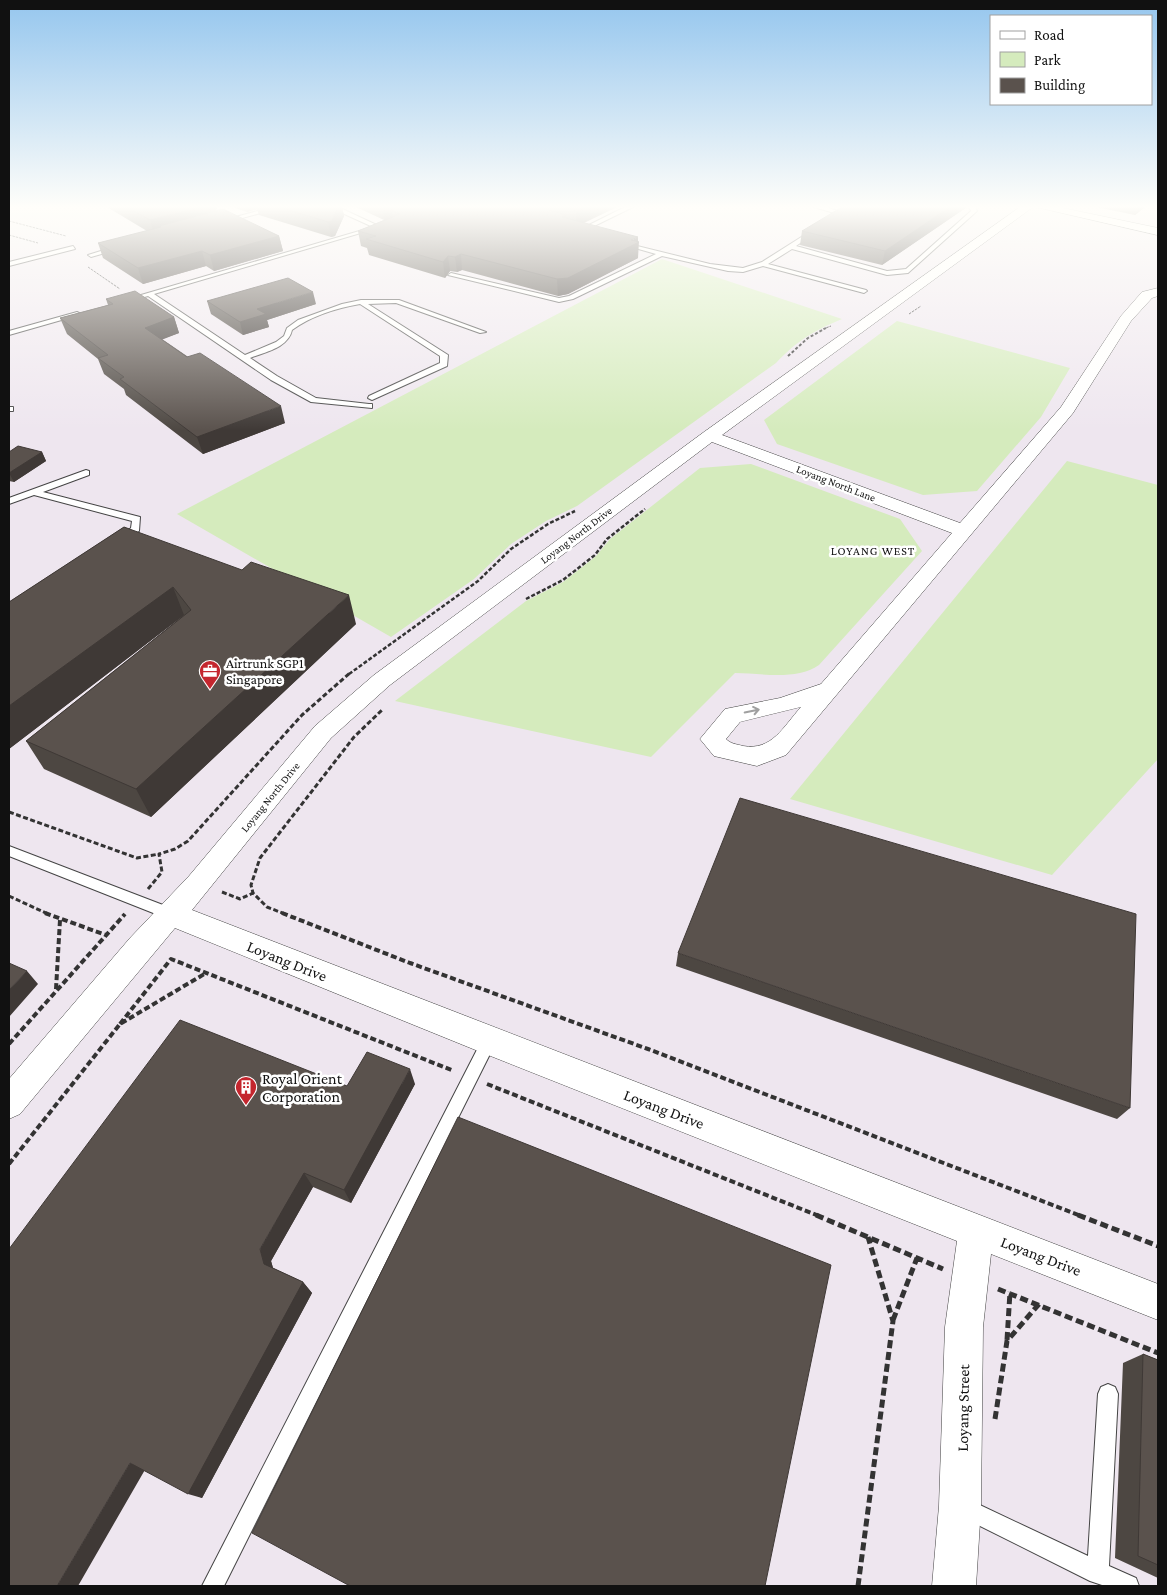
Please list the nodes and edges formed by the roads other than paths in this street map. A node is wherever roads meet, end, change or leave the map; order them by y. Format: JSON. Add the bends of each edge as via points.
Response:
{"nodes":[{"id":1,"x":192,"y":281,"type":"edge"},
{"id":2,"x":479,"y":281,"type":"edge"},
{"id":3,"x":605,"y":281,"type":"edge"},
{"id":4,"x":828,"y":281,"type":"edge"},
{"id":5,"x":925,"y":281,"type":"edge"},
{"id":6,"x":864,"y":291,"type":"dead end"},
{"id":7,"x":1158,"y":292,"type":"edge"},
{"id":8,"x":149,"y":294,"type":"junction"},
{"id":9,"x":361,"y":302,"type":"junction"},
{"id":10,"x":116,"y":303,"type":"edge"},
{"id":11,"x":89,"y":310,"type":"edge"},
{"id":12,"x":1146,"y":314,"type":"dead end"},
{"id":13,"x":1126,"y":319,"type":"junction"},
{"id":14,"x":482,"y":332,"type":"dead end"},
{"id":15,"x":10,"y":333,"type":"edge"},
{"id":16,"x":244,"y":358,"type":"junction"},
{"id":17,"x":710,"y":436,"type":"junction"},
{"id":18,"x":86,"y":473,"type":"dead end"},
{"id":19,"x":34,"y":492,"type":"junction"},
{"id":20,"x":9,"y":501,"type":"edge"},
{"id":21,"x":963,"y":531,"type":"junction"},
{"id":22,"x":112,"y":545,"type":"edge"},
{"id":23,"x":832,"y":688,"type":"dead end"},
{"id":24,"x":9,"y":851,"type":"edge"},
{"id":25,"x":171,"y":914,"type":"junction"},
{"id":26,"x":489,"y":1041,"type":"junction"},
{"id":27,"x":9,"y":1103,"type":"edge"},
{"id":28,"x":976,"y":1231,"type":"junction"},
{"id":29,"x":1158,"y":1302,"type":"edge"},
{"id":30,"x":1108,"y":1394,"type":"dead end"},
{"id":31,"x":960,"y":1506,"type":"junction"},
{"id":32,"x":1098,"y":1573,"type":"junction"},
{"id":33,"x":213,"y":1586,"type":"edge"},
{"id":34,"x":954,"y":1586,"type":"edge"},
{"id":35,"x":1128,"y":1586,"type":"edge"}],
"edges":[{"from":1,"to":8,"type":"lane"},
{"from":2,"to":3,"type":"lane","via":[[559,300],[571,298]]},
{"from":4,"to":6,"type":"lane"},
{"from":5,"to":17,"type":"street","name":"Loyang North Drive"},
{"from":7,"to":13,"type":"street","via":[[1147,295]]},
{"from":8,"to":10,"type":"lane"},
{"from":8,"to":16,"type":"lane"},
{"from":9,"to":14,"type":"lane","via":[[397,301]]},
{"from":9,"to":16,"type":"lane","via":[[300,320],[279,344]]},
{"from":9,"to":16,"type":"lane","via":[[444,355],[444,364],[371,402],[348,405],[314,400]]},
{"from":11,"to":15,"type":"lane"},
{"from":12,"to":13,"type":"street"},
{"from":13,"to":21,"type":"street","via":[[1067,410]]},
{"from":17,"to":21,"type":"street","name":"Loyang North Lane"},
{"from":17,"to":25,"type":"street","name":"Loyang North Drive","via":[[382,680],[324,732]]},
{"from":18,"to":19,"type":"lane"},
{"from":19,"to":20,"type":"lane"},
{"from":19,"to":22,"type":"lane","via":[[137,519],[136,529]]},
{"from":21,"to":23,"type":"street"},
{"from":24,"to":25,"type":"lane","name":"Loyang Drive"},
{"from":25,"to":26,"type":"street","name":"Loyang Drive"},
{"from":25,"to":27,"type":"street"},
{"from":26,"to":28,"type":"street","name":"Loyang Drive"},
{"from":26,"to":33,"type":"lane"},
{"from":28,"to":29,"type":"street","name":"Loyang Drive"},
{"from":28,"to":31,"type":"street","name":"Loyang Street","via":[[964,1327]]},
{"from":30,"to":32,"type":"lane"},
{"from":31,"to":32,"type":"lane"},
{"from":31,"to":34,"type":"street","name":"Loyang Street"},
{"from":32,"to":35,"type":"lane"}]}
